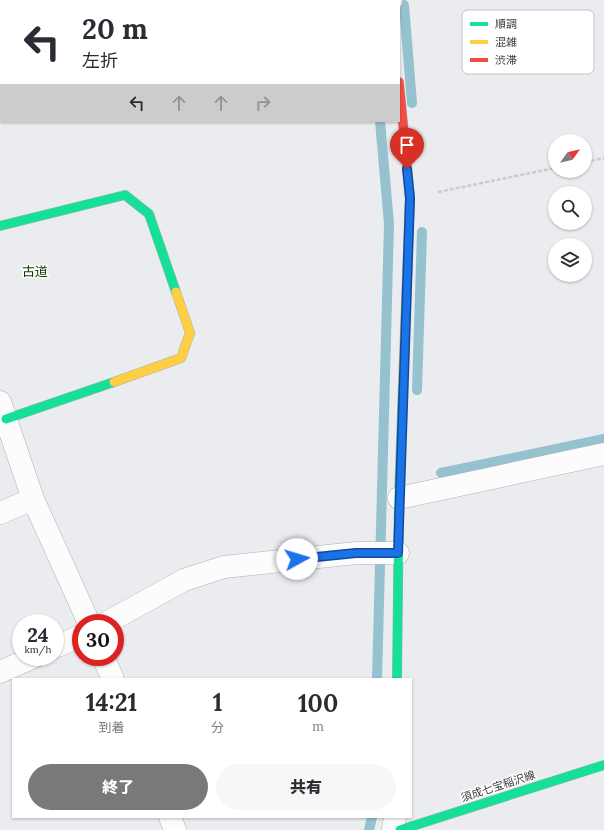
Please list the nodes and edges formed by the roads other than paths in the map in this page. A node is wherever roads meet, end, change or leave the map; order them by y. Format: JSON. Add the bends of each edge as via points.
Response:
{"nodes":[{"id":1,"x":400,"y":93,"type":"edge"},
{"id":2,"x":0,"y":226,"type":"edge"},
{"id":3,"x":3,"y":410,"type":"edge"},
{"id":4,"x":604,"y":454,"type":"edge"},
{"id":5,"x":399,"y":498,"type":"junction"},
{"id":6,"x":33,"y":499,"type":"junction"},
{"id":7,"x":0,"y":513,"type":"edge"},
{"id":8,"x":391,"y":553,"type":"junction"},
{"id":9,"x":85,"y":614,"type":"edge"},
{"id":10,"x":122,"y":614,"type":"edge"},
{"id":11,"x":14,"y":666,"type":"edge"},
{"id":12,"x":108,"y":666,"type":"edge"},
{"id":13,"x":0,"y":672,"type":"edge"},
{"id":14,"x":113,"y":678,"type":"edge"},
{"id":15,"x":398,"y":678,"type":"edge"},
{"id":16,"x":604,"y":765,"type":"edge"},
{"id":17,"x":170,"y":818,"type":"edge"},
{"id":18,"x":395,"y":818,"type":"edge"},
{"id":19,"x":176,"y":830,"type":"edge"},
{"id":20,"x":393,"y":830,"type":"edge"},
{"id":21,"x":400,"y":830,"type":"edge"}],
"edges":[{"from":1,"to":5,"type":"street","via":[[410,198]]},
{"from":2,"to":3,"type":"street","via":[[125,195],[149,214],[190,333],[182,358]]},
{"from":3,"to":6,"type":"street"},
{"from":4,"to":5,"type":"street"},
{"from":5,"to":8,"type":"street"},
{"from":6,"to":7,"type":"street"},
{"from":6,"to":9,"type":"street"},
{"from":8,"to":10,"type":"street","via":[[356,553],[224,567],[184,580]]},
{"from":8,"to":15,"type":"street"},
{"from":11,"to":13,"type":"street"},
{"from":12,"to":14,"type":"street"},
{"from":16,"to":21,"type":"street","name":"須成七宝稲沢線"},
{"from":17,"to":19,"type":"street"},
{"from":18,"to":20,"type":"street"}]}
